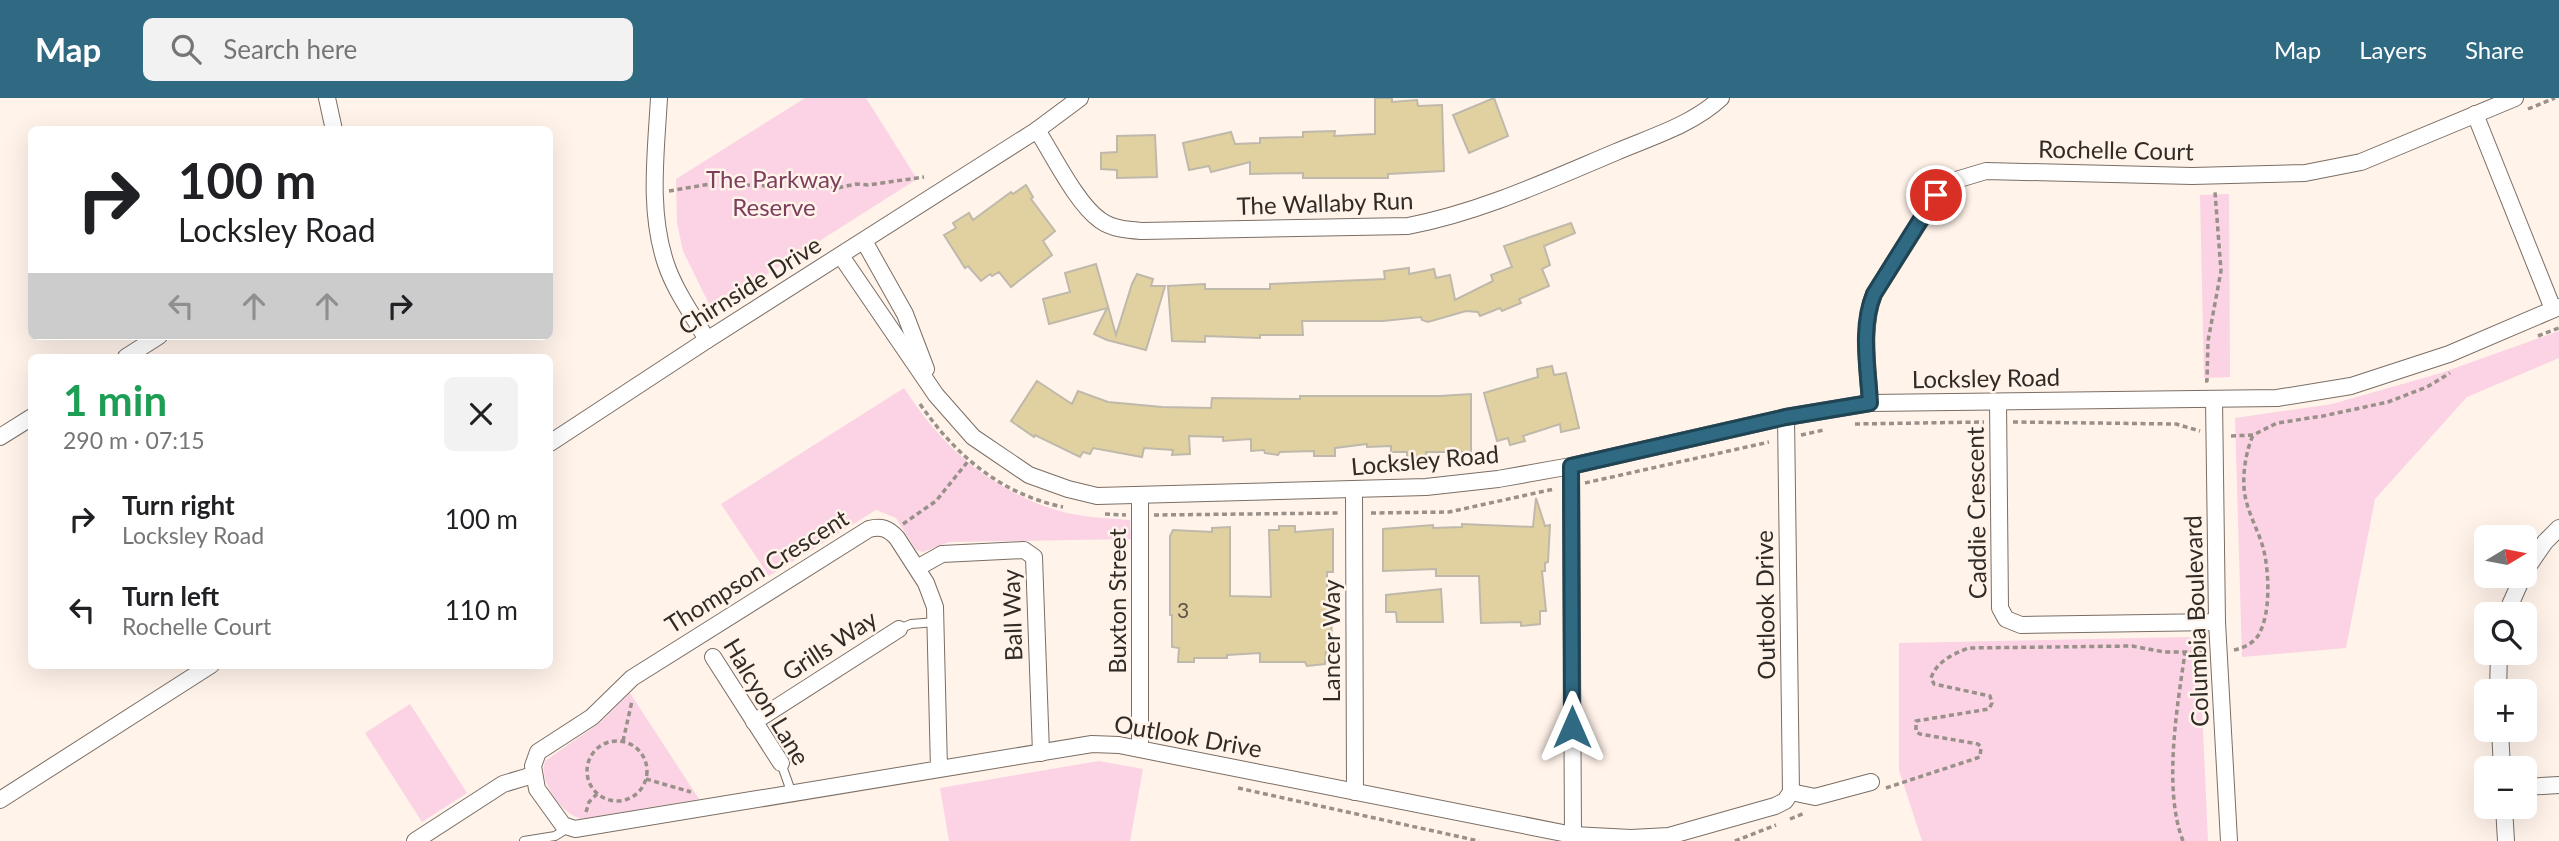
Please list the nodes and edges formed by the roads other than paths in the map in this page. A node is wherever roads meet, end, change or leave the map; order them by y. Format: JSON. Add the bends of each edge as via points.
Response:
{"nodes":[{"id":1,"x":327,"y":98,"type":"edge"},
{"id":2,"x":659,"y":98,"type":"edge"},
{"id":3,"x":1080,"y":98,"type":"edge"},
{"id":4,"x":1721,"y":98,"type":"edge"},
{"id":5,"x":2515,"y":98,"type":"edge"},
{"id":6,"x":2475,"y":114,"type":"junction"},
{"id":7,"x":333,"y":126,"type":"edge"},
{"id":8,"x":1037,"y":130,"type":"junction"},
{"id":9,"x":864,"y":241,"type":"junction"},
{"id":10,"x":841,"y":256,"type":"junction"},
{"id":11,"x":2556,"y":308,"type":"edge"},
{"id":12,"x":153,"y":340,"type":"edge"},
{"id":13,"x":707,"y":340,"type":"junction"},
{"id":14,"x":131,"y":354,"type":"edge"},
{"id":15,"x":936,"y":395,"type":"junction"},
{"id":16,"x":2214,"y":399,"type":"junction"},
{"id":17,"x":1998,"y":402,"type":"junction"},
{"id":18,"x":1870,"y":403,"type":"junction"},
{"id":19,"x":1786,"y":417,"type":"junction"},
{"id":20,"x":28,"y":420,"type":"edge"},
{"id":21,"x":0,"y":437,"type":"edge"},
{"id":22,"x":553,"y":441,"type":"edge"},
{"id":23,"x":1571,"y":466,"type":"junction"},
{"id":24,"x":1354,"y":490,"type":"junction"},
{"id":25,"x":1140,"y":496,"type":"junction"},
{"id":26,"x":2559,"y":528,"type":"edge"},
{"id":27,"x":2538,"y":552,"type":"edge"},
{"id":28,"x":917,"y":568,"type":"junction"},
{"id":29,"x":936,"y":622,"type":"junction"},
{"id":30,"x":2217,"y":622,"type":"junction"},
{"id":31,"x":900,"y":629,"type":"joint"},
{"id":32,"x":705,"y":646,"type":"junction"},
{"id":33,"x":205,"y":669,"type":"edge"},
{"id":34,"x":754,"y":722,"type":"junction"},
{"id":35,"x":1140,"y":749,"type":"junction"},
{"id":36,"x":1041,"y":753,"type":"junction"},
{"id":37,"x":781,"y":763,"type":"joint"},
{"id":38,"x":939,"y":769,"type":"junction"},
{"id":39,"x":533,"y":775,"type":"junction"},
{"id":40,"x":1871,"y":782,"type":"dead end"},
{"id":41,"x":2559,"y":785,"type":"edge"},
{"id":42,"x":2537,"y":786,"type":"edge"},
{"id":43,"x":1355,"y":792,"type":"junction"},
{"id":44,"x":1791,"y":792,"type":"junction"},
{"id":45,"x":792,"y":794,"type":"junction"},
{"id":46,"x":0,"y":800,"type":"edge"},
{"id":47,"x":2505,"y":819,"type":"edge"},
{"id":48,"x":568,"y":828,"type":"junction"},
{"id":49,"x":1573,"y":835,"type":"junction"},
{"id":50,"x":415,"y":841,"type":"edge"},
{"id":51,"x":524,"y":841,"type":"edge"},
{"id":52,"x":2229,"y":841,"type":"edge"},
{"id":53,"x":2506,"y":841,"type":"edge"}],
"edges":[{"from":1,"to":7,"type":"street"},
{"from":2,"to":13,"type":"street","via":[[654,193],[657,233],[666,266]]},
{"from":3,"to":8,"type":"street","name":"Chirnside Drive"},
{"from":4,"to":8,"type":"street","name":"The Wallaby Run","via":[[1690,121],[1492,204],[1447,219],[1374,228],[1120,230],[1100,221],[1083,203]]},
{"from":5,"to":6,"type":"street","name":"Rochelle Court"},
{"from":6,"to":11,"type":"street"},
{"from":6,"to":18,"type":"street","name":"Rochelle Court","via":[[2361,162],[2305,173],[1986,172],[1956,180],[1936,195],[1868,309]]},
{"from":8,"to":9,"type":"street","name":"Chirnside Drive"},
{"from":9,"to":10,"type":"street","name":"Chirnside Drive"},
{"from":9,"to":15,"type":"street","name":"Locksley Road","via":[[905,314]]},
{"from":10,"to":13,"type":"street","name":"Chirnside Drive"},
{"from":10,"to":15,"type":"street","name":"Locksley Road"},
{"from":11,"to":16,"type":"street","name":"Locksley Road","via":[[2449,354],[2351,386],[2277,398]]},
{"from":12,"to":14,"type":"street"},
{"from":13,"to":22,"type":"street","name":"Chirnside Drive"},
{"from":15,"to":25,"type":"street","name":"Locksley Road","via":[[972,437],[1029,475],[1097,496]]},
{"from":16,"to":17,"type":"street","name":"Locksley Road"},
{"from":16,"to":30,"type":"street","name":"Columbia Boulevard"},
{"from":17,"to":18,"type":"street","name":"Locksley Road"},
{"from":17,"to":30,"type":"street","name":"Caddie Crescent","via":[[2000,608],[2006,619],[2032,625]]},
{"from":18,"to":19,"type":"street","name":"Locksley Road"},
{"from":19,"to":23,"type":"street","name":"Locksley Road"},
{"from":19,"to":44,"type":"street","name":"Outlook Drive"},
{"from":20,"to":21,"type":"street"},
{"from":23,"to":24,"type":"street","name":"Locksley Road","via":[[1426,487]]},
{"from":23,"to":49,"type":"street"},
{"from":24,"to":25,"type":"street","name":"Locksley Road"},
{"from":24,"to":43,"type":"street","name":"Lancer Way"},
{"from":25,"to":35,"type":"street","name":"Buxton Street"},
{"from":26,"to":27,"type":"street"},
{"from":28,"to":29,"type":"street","via":[[932,595]]},
{"from":28,"to":32,"type":"street","name":"Thompson Crescent","via":[[891,531],[869,529]]},
{"from":28,"to":36,"type":"street","name":"Ball Way","via":[[942,554],[1024,550],[1034,557]]},
{"from":29,"to":31,"type":"lane","name":"Grills Way"},
{"from":29,"to":38,"type":"street"},
{"from":30,"to":52,"type":"street","name":"Columbia Boulevard"},
{"from":31,"to":34,"type":"street","name":"Grills Way"},
{"from":32,"to":34,"type":"street","name":"Halcyon Lane"},
{"from":32,"to":39,"type":"street","name":"Thompson Crescent","via":[[632,678],[592,717],[538,752]]},
{"from":33,"to":46,"type":"street"},
{"from":34,"to":37,"type":"street","name":"Halcyon Lane"},
{"from":35,"to":36,"type":"street","name":"Outlook Drive","via":[[1092,744]]},
{"from":35,"to":43,"type":"street","name":"Outlook Drive"},
{"from":36,"to":38,"type":"street","name":"Outlook Drive"},
{"from":37,"to":45,"type":"lane","name":"Halcyon Lane"},
{"from":38,"to":45,"type":"street","name":"Outlook Drive"},
{"from":39,"to":48,"type":"street","via":[[537,789]]},
{"from":39,"to":50,"type":"street","via":[[503,784]]},
{"from":40,"to":44,"type":"street","via":[[1815,797]]},
{"from":41,"to":42,"type":"street"},
{"from":43,"to":49,"type":"street","name":"Outlook Drive"},
{"from":44,"to":49,"type":"street","name":"Outlook Drive","via":[[1775,806],[1669,836]]},
{"from":45,"to":48,"type":"street","name":"Outlook Drive"},
{"from":47,"to":53,"type":"street"},
{"from":48,"to":51,"type":"lane","name":"Outlook Drive","via":[[555,836]]}]}
